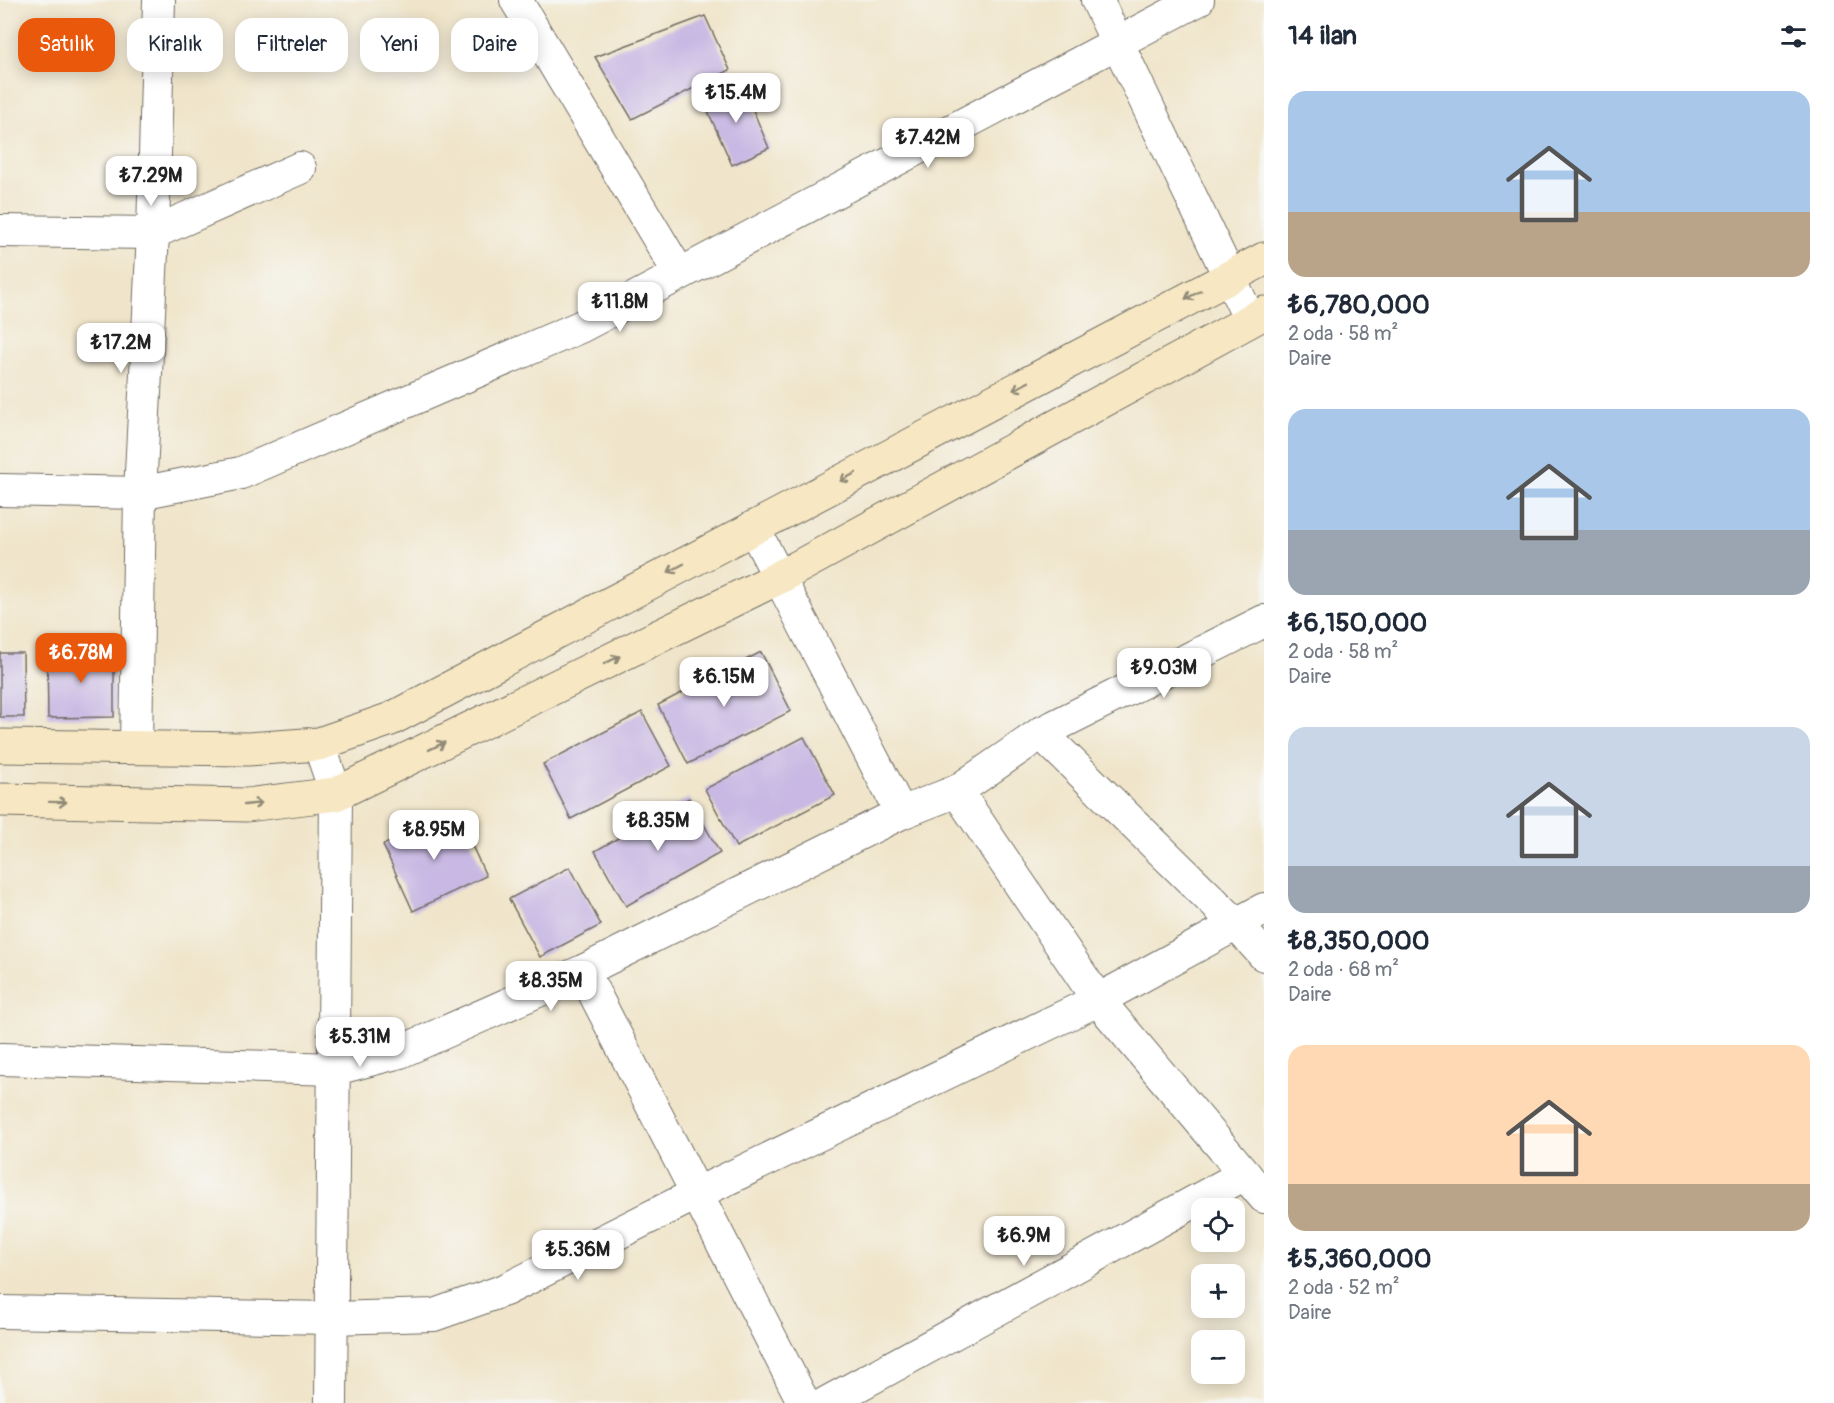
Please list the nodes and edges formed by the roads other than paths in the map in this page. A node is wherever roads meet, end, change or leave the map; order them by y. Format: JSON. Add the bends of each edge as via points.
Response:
{"nodes":[{"id":1,"x":139,"y":0,"type":"edge"},
{"id":2,"x":159,"y":0,"type":"edge"},
{"id":3,"x":516,"y":0,"type":"edge"},
{"id":4,"x":1097,"y":0,"type":"edge"},
{"id":5,"x":1198,"y":0,"type":"edge"},
{"id":6,"x":1116,"y":42,"type":"junction"},
{"id":7,"x":300,"y":168,"type":"dead end"},
{"id":8,"x":0,"y":231,"type":"edge"},
{"id":9,"x":153,"y":233,"type":"junction"},
{"id":10,"x":1264,"y":259,"type":"edge"},
{"id":11,"x":679,"y":273,"type":"junction"},
{"id":12,"x":1231,"y":275,"type":"junction"},
{"id":13,"x":1257,"y":316,"type":"edge"},
{"id":14,"x":0,"y":490,"type":"edge"},
{"id":15,"x":140,"y":493,"type":"junction"},
{"id":16,"x":753,"y":527,"type":"junction"},
{"id":17,"x":778,"y":578,"type":"junction"},
{"id":18,"x":1264,"y":621,"type":"edge"},
{"id":19,"x":1041,"y":733,"type":"junction"},
{"id":20,"x":319,"y":744,"type":"junction"},
{"id":21,"x":0,"y":746,"type":"edge"},
{"id":22,"x":136,"y":748,"type":"junction"},
{"id":23,"x":957,"y":791,"type":"junction"},
{"id":24,"x":336,"y":794,"type":"junction"},
{"id":25,"x":0,"y":800,"type":"edge"},
{"id":26,"x":901,"y":813,"type":"junction"},
{"id":27,"x":1264,"y":909,"type":"edge"},
{"id":28,"x":1236,"y":924,"type":"junction"},
{"id":29,"x":1264,"y":955,"type":"edge"},
{"id":30,"x":583,"y":971,"type":"junction"},
{"id":31,"x":1098,"y":1000,"type":"junction"},
{"id":32,"x":0,"y":1059,"type":"edge"},
{"id":33,"x":335,"y":1069,"type":"junction"},
{"id":34,"x":1255,"y":1186,"type":"edge"},
{"id":35,"x":698,"y":1193,"type":"junction"},
{"id":36,"x":0,"y":1312,"type":"edge"},
{"id":37,"x":332,"y":1318,"type":"junction"},
{"id":38,"x":331,"y":1403,"type":"edge"},
{"id":39,"x":804,"y":1403,"type":"edge"},
{"id":40,"x":826,"y":1403,"type":"edge"}],
"edges":[{"from":1,"to":2,"type":"street"},
{"from":2,"to":9,"type":"street"},
{"from":3,"to":11,"type":"street"},
{"from":4,"to":6,"type":"street"},
{"from":5,"to":6,"type":"street"},
{"from":6,"to":11,"type":"street"},
{"from":6,"to":12,"type":"street"},
{"from":7,"to":9,"type":"street"},
{"from":8,"to":9,"type":"street"},
{"from":9,"to":15,"type":"street"},
{"from":10,"to":12,"type":"main road"},
{"from":11,"to":15,"type":"street","via":[[580,327],[241,473]]},
{"from":12,"to":13,"type":"street"},
{"from":12,"to":16,"type":"main road","one_way":true},
{"from":13,"to":17,"type":"main road"},
{"from":14,"to":15,"type":"street"},
{"from":15,"to":22,"type":"street"},
{"from":16,"to":17,"type":"street"},
{"from":16,"to":20,"type":"main road","one_way":true,"via":[[391,719]]},
{"from":24,"to":17,"type":"main road","one_way":true},
{"from":17,"to":26,"type":"street"},
{"from":18,"to":19,"type":"street"},
{"from":19,"to":23,"type":"street"},
{"from":19,"to":28,"type":"street"},
{"from":20,"to":22,"type":"main road","via":[[248,749]]},
{"from":20,"to":24,"type":"street"},
{"from":21,"to":22,"type":"main road"},
{"from":23,"to":26,"type":"street"},
{"from":23,"to":31,"type":"street"},
{"from":25,"to":24,"type":"main road","one_way":true,"via":[[247,805]]},
{"from":24,"to":33,"type":"street"},
{"from":26,"to":30,"type":"street"},
{"from":27,"to":28,"type":"street"},
{"from":28,"to":29,"type":"street"},
{"from":28,"to":31,"type":"street"},
{"from":30,"to":33,"type":"street","via":[[400,1052]]},
{"from":30,"to":35,"type":"street"},
{"from":31,"to":34,"type":"street"},
{"from":31,"to":35,"type":"street"},
{"from":32,"to":33,"type":"street"},
{"from":33,"to":37,"type":"street"},
{"from":34,"to":40,"type":"street"},
{"from":35,"to":37,"type":"street","via":[[504,1290],[434,1315]]},
{"from":35,"to":39,"type":"street"},
{"from":36,"to":37,"type":"street"},
{"from":37,"to":38,"type":"street"}]}
